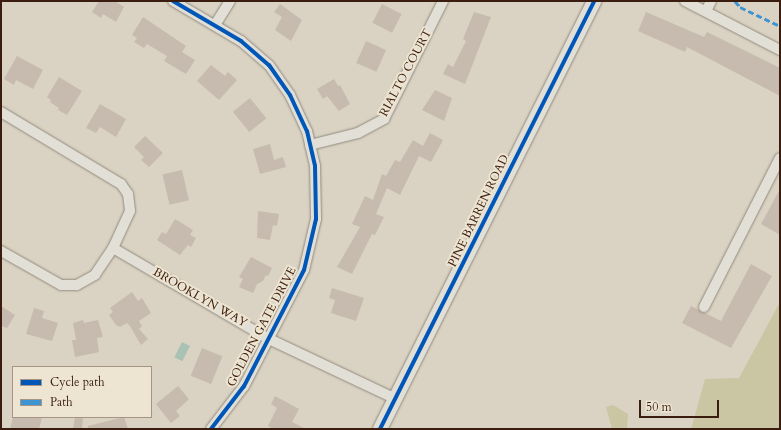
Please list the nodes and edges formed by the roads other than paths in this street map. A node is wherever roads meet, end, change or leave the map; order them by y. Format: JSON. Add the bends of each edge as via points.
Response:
{"nodes":[{"id":1,"x":173,"y":1,"type":"edge"},
{"id":2,"x":230,"y":1,"type":"edge"},
{"id":3,"x":443,"y":1,"type":"edge"},
{"id":4,"x":594,"y":1,"type":"edge"},
{"id":5,"x":685,"y":1,"type":"edge"},
{"id":6,"x":711,"y":1,"type":"edge"},
{"id":7,"x":706,"y":11,"type":"junction"},
{"id":8,"x":215,"y":25,"type":"junction"},
{"id":9,"x":780,"y":50,"type":"edge"},
{"id":10,"x":1,"y":112,"type":"edge"},
{"id":11,"x":310,"y":145,"type":"junction"},
{"id":12,"x":780,"y":158,"type":"edge"},
{"id":13,"x":113,"y":248,"type":"junction"},
{"id":14,"x":1,"y":251,"type":"edge"},
{"id":15,"x":704,"y":307,"type":"dead end"},
{"id":16,"x":269,"y":339,"type":"junction"},
{"id":17,"x":396,"y":399,"type":"junction"},
{"id":18,"x":210,"y":429,"type":"edge"},
{"id":19,"x":380,"y":429,"type":"edge"}],
"edges":[{"from":1,"to":8,"type":"street","name":"GOLDEN GATE DRIVE"},
{"from":2,"to":8,"type":"street"},
{"from":3,"to":11,"type":"street","name":"RIALTO COURT","via":[[384,119],[358,133]]},
{"from":4,"to":17,"type":"main road","name":"PINE BARREN ROAD"},
{"from":5,"to":7,"type":"street"},
{"from":6,"to":7,"type":"street"},
{"from":7,"to":9,"type":"street"},
{"from":8,"to":11,"type":"street","name":"GOLDEN GATE DRIVE","via":[[269,65],[290,95],[307,131]]},
{"from":10,"to":13,"type":"street","via":[[121,184],[128,194],[130,211]]},
{"from":11,"to":16,"type":"street","name":"GOLDEN GATE DRIVE","via":[[317,196],[313,237],[304,270]]},
{"from":12,"to":15,"type":"street"},
{"from":13,"to":14,"type":"street","via":[[95,275],[77,285],[62,285]]},
{"from":13,"to":16,"type":"street","name":"BROOKLYN WAY"},
{"from":16,"to":17,"type":"street","name":"BROOKLYN WAY"},
{"from":16,"to":18,"type":"street","name":"GOLDEN GATE DRIVE","via":[[244,386]]},
{"from":17,"to":19,"type":"main road","name":"PINE BARREN ROAD"}]}
